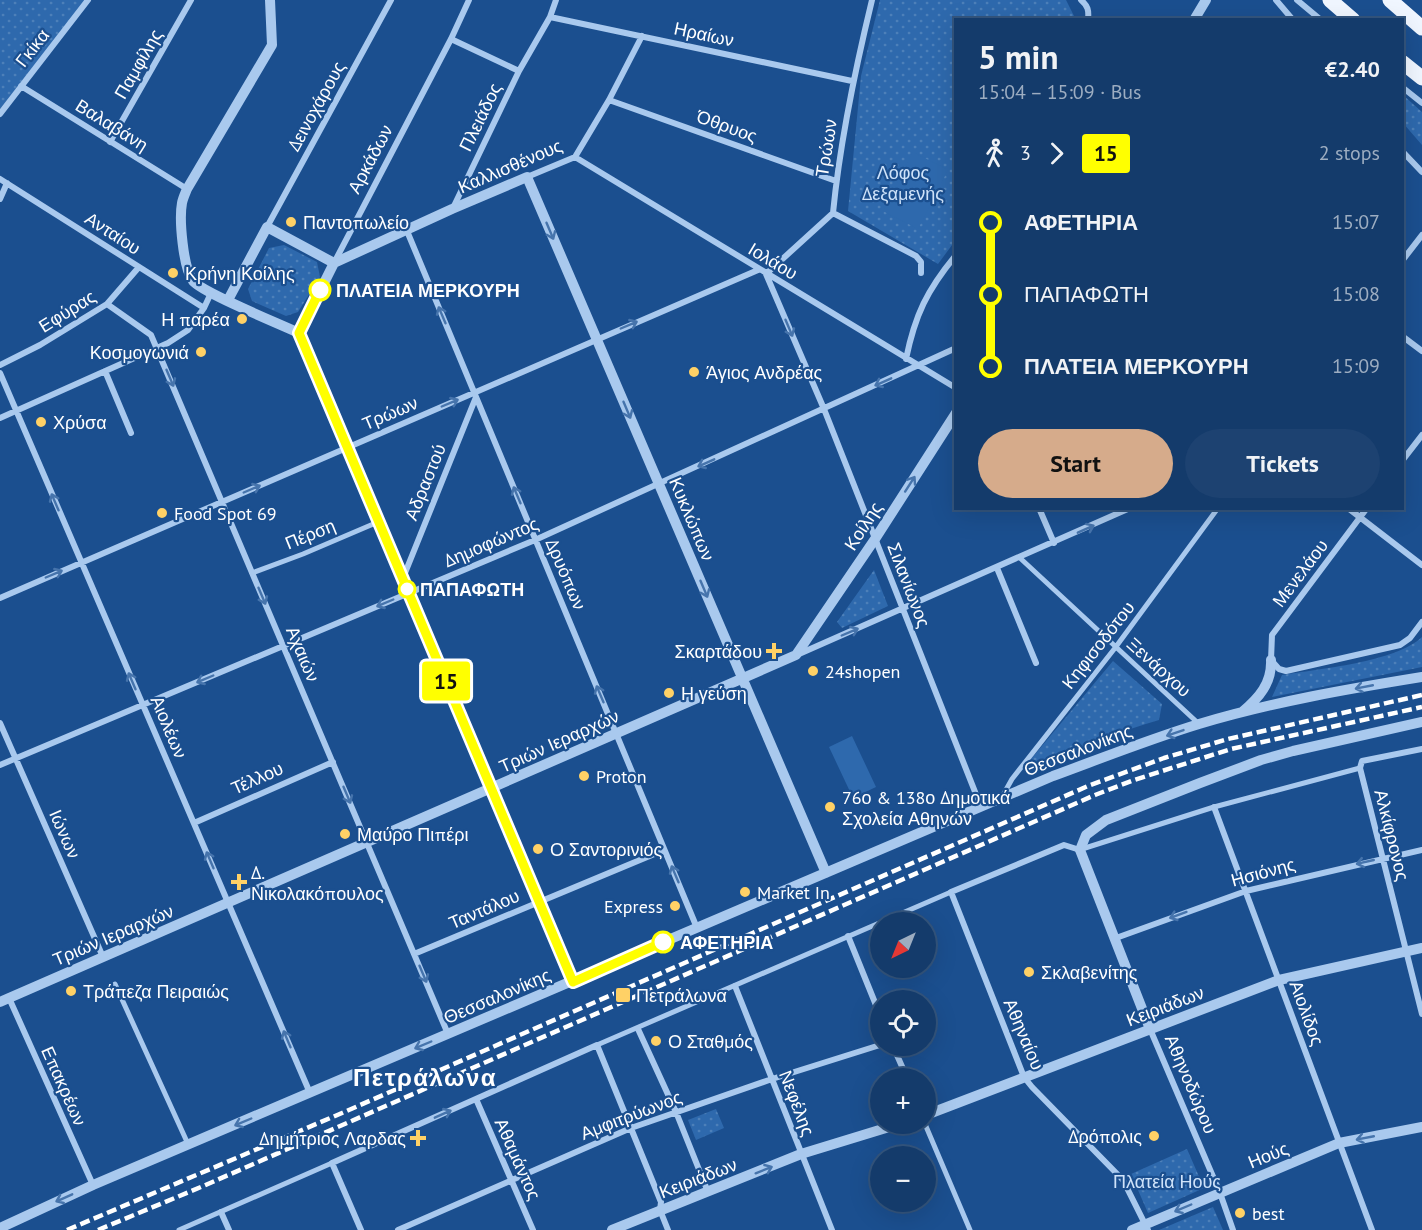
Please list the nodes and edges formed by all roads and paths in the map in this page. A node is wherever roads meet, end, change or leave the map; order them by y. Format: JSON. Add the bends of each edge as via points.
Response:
{"nodes":[{"id":1,"x":88,"y":0,"type":"edge"},
{"id":2,"x":191,"y":0,"type":"edge"},
{"id":3,"x":270,"y":0,"type":"edge"},
{"id":4,"x":391,"y":0,"type":"edge"},
{"id":5,"x":469,"y":0,"type":"edge"},
{"id":6,"x":556,"y":0,"type":"edge"},
{"id":7,"x":872,"y":0,"type":"edge"},
{"id":8,"x":1081,"y":0,"type":"edge"},
{"id":9,"x":1206,"y":0,"type":"edge"},
{"id":10,"x":1276,"y":0,"type":"edge"},
{"id":11,"x":1297,"y":0,"type":"edge"},
{"id":12,"x":1330,"y":0,"type":"edge"},
{"id":13,"x":1390,"y":0,"type":"edge"},
{"id":14,"x":550,"y":17,"type":"junction"},
{"id":15,"x":1088,"y":18,"type":"edge"},
{"id":16,"x":1195,"y":18,"type":"edge"},
{"id":17,"x":1291,"y":18,"type":"edge"},
{"id":18,"x":1319,"y":18,"type":"edge"},
{"id":19,"x":1351,"y":18,"type":"edge"},
{"id":20,"x":1422,"y":28,"type":"edge"},
{"id":21,"x":642,"y":36,"type":"junction"},
{"id":22,"x":451,"y":39,"type":"junction"},
{"id":23,"x":1404,"y":64,"type":"edge"},
{"id":24,"x":519,"y":71,"type":"junction"},
{"id":25,"x":1422,"y":78,"type":"edge"},
{"id":26,"x":852,"y":81,"type":"junction"},
{"id":27,"x":21,"y":86,"type":"junction"},
{"id":28,"x":1404,"y":89,"type":"edge"},
{"id":29,"x":609,"y":100,"type":"junction"},
{"id":30,"x":1422,"y":103,"type":"edge"},
{"id":31,"x":0,"y":114,"type":"edge"},
{"id":32,"x":111,"y":142,"type":"junction"},
{"id":33,"x":1404,"y":153,"type":"edge"},
{"id":34,"x":575,"y":157,"type":"junction"},
{"id":35,"x":1422,"y":172,"type":"edge"},
{"id":36,"x":527,"y":177,"type":"junction"},
{"id":37,"x":0,"y":179,"type":"edge"},
{"id":38,"x":836,"y":181,"type":"junction"},
{"id":39,"x":7,"y":183,"type":"junction"},
{"id":40,"x":187,"y":189,"type":"junction"},
{"id":41,"x":0,"y":199,"type":"edge"},
{"id":42,"x":453,"y":208,"type":"junction"},
{"id":43,"x":833,"y":213,"type":"junction"},
{"id":44,"x":267,"y":227,"type":"junction"},
{"id":45,"x":406,"y":231,"type":"junction"},
{"id":46,"x":1422,"y":235,"type":"edge"},
{"id":47,"x":954,"y":257,"type":"edge"},
{"id":48,"x":1404,"y":258,"type":"edge"},
{"id":49,"x":334,"y":263,"type":"junction"},
{"id":50,"x":139,"y":267,"type":"junction"},
{"id":51,"x":758,"y":270,"type":"junction"},
{"id":52,"x":921,"y":273,"type":"dead end"},
{"id":53,"x":766,"y":274,"type":"junction"},
{"id":54,"x":212,"y":292,"type":"junction"},
{"id":55,"x":228,"y":300,"type":"junction"},
{"id":56,"x":107,"y":304,"type":"junction"},
{"id":57,"x":204,"y":308,"type":"junction"},
{"id":58,"x":299,"y":333,"type":"junction"},
{"id":59,"x":1404,"y":338,"type":"edge"},
{"id":60,"x":597,"y":339,"type":"junction"},
{"id":61,"x":157,"y":348,"type":"junction"},
{"id":62,"x":954,"y":349,"type":"edge"},
{"id":63,"x":1422,"y":351,"type":"edge"},
{"id":64,"x":906,"y":359,"type":"junction"},
{"id":65,"x":0,"y":365,"type":"edge"},
{"id":66,"x":918,"y":366,"type":"junction"},
{"id":67,"x":105,"y":371,"type":"junction"},
{"id":68,"x":0,"y":374,"type":"edge"},
{"id":69,"x":954,"y":387,"type":"edge"},
{"id":70,"x":475,"y":395,"type":"junction"},
{"id":71,"x":824,"y":409,"type":"junction"},
{"id":72,"x":16,"y":411,"type":"junction"},
{"id":73,"x":954,"y":416,"type":"edge"},
{"id":74,"x":0,"y":418,"type":"edge"},
{"id":75,"x":131,"y":433,"type":"dead end"},
{"id":76,"x":1422,"y":435,"type":"edge"},
{"id":77,"x":347,"y":448,"type":"junction"},
{"id":78,"x":1404,"y":458,"type":"edge"},
{"id":79,"x":659,"y":484,"type":"junction"},
{"id":80,"x":222,"y":501,"type":"junction"},
{"id":81,"x":1040,"y":510,"type":"edge"},
{"id":82,"x":1126,"y":510,"type":"edge"},
{"id":83,"x":1217,"y":510,"type":"edge"},
{"id":84,"x":1351,"y":510,"type":"edge"},
{"id":85,"x":1365,"y":510,"type":"edge"},
{"id":86,"x":1360,"y":517,"type":"junction"},
{"id":87,"x":378,"y":522,"type":"junction"},
{"id":88,"x":875,"y":539,"type":"junction"},
{"id":89,"x":535,"y":540,"type":"junction"},
{"id":90,"x":1054,"y":543,"type":"junction"},
{"id":91,"x":1020,"y":558,"type":"junction"},
{"id":92,"x":81,"y":562,"type":"junction"},
{"id":93,"x":1422,"y":565,"type":"edge"},
{"id":94,"x":997,"y":568,"type":"junction"},
{"id":95,"x":252,"y":573,"type":"junction"},
{"id":96,"x":402,"y":579,"type":"junction"},
{"id":97,"x":409,"y":593,"type":"junction"},
{"id":98,"x":0,"y":598,"type":"edge"},
{"id":99,"x":903,"y":609,"type":"junction"},
{"id":100,"x":1422,"y":622,"type":"edge"},
{"id":101,"x":284,"y":646,"type":"junction"},
{"id":102,"x":1115,"y":648,"type":"junction"},
{"id":103,"x":796,"y":656,"type":"junction"},
{"id":104,"x":1271,"y":660,"type":"junction"},
{"id":105,"x":1036,"y":663,"type":"dead end"},
{"id":106,"x":1422,"y":677,"type":"edge"},
{"id":107,"x":743,"y":679,"type":"junction"},
{"id":108,"x":143,"y":705,"type":"junction"},
{"id":109,"x":1240,"y":713,"type":"junction"},
{"id":110,"x":1422,"y":722,"type":"edge"},
{"id":111,"x":0,"y":723,"type":"edge"},
{"id":112,"x":1199,"y":724,"type":"junction"},
{"id":113,"x":616,"y":734,"type":"junction"},
{"id":114,"x":1422,"y":749,"type":"edge"},
{"id":115,"x":16,"y":759,"type":"junction"},
{"id":116,"x":333,"y":762,"type":"junction"},
{"id":117,"x":0,"y":765,"type":"edge"},
{"id":118,"x":1360,"y":768,"type":"junction"},
{"id":119,"x":491,"y":788,"type":"junction"},
{"id":120,"x":1001,"y":798,"type":"junction"},
{"id":121,"x":981,"y":807,"type":"junction"},
{"id":122,"x":1215,"y":807,"type":"junction"},
{"id":123,"x":194,"y":823,"type":"junction"},
{"id":124,"x":367,"y":843,"type":"junction"},
{"id":125,"x":1422,"y":849,"type":"edge"},
{"id":126,"x":664,"y":850,"type":"junction"},
{"id":127,"x":1080,"y":850,"type":"junction"},
{"id":128,"x":1383,"y":858,"type":"junction"},
{"id":129,"x":826,"y":873,"type":"junction"},
{"id":130,"x":1246,"y":891,"type":"junction"},
{"id":131,"x":951,"y":892,"type":"junction"},
{"id":132,"x":539,"y":902,"type":"junction"},
{"id":133,"x":228,"y":903,"type":"junction"},
{"id":134,"x":697,"y":928,"type":"junction"},
{"id":135,"x":848,"y":936,"type":"junction"},
{"id":136,"x":1116,"y":938,"type":"junction"},
{"id":137,"x":1422,"y":948,"type":"edge"},
{"id":138,"x":1406,"y":951,"type":"junction"},
{"id":139,"x":414,"y":954,"type":"junction"},
{"id":140,"x":103,"y":957,"type":"junction"},
{"id":141,"x":1279,"y":980,"type":"junction"},
{"id":142,"x":573,"y":982,"type":"junction"},
{"id":143,"x":115,"y":984,"type":"dead end"},
{"id":144,"x":735,"y":986,"type":"junction"},
{"id":145,"x":870,"y":990,"type":"edge"},
{"id":146,"x":4,"y":1000,"type":"edge"},
{"id":147,"x":1422,"y":1014,"type":"edge"},
{"id":148,"x":638,"y":1029,"type":"junction"},
{"id":149,"x":1150,"y":1029,"type":"junction"},
{"id":150,"x":448,"y":1034,"type":"junction"},
{"id":151,"x":597,"y":1046,"type":"junction"},
{"id":152,"x":870,"y":1048,"type":"edge"},
{"id":153,"x":1024,"y":1077,"type":"junction"},
{"id":154,"x":772,"y":1079,"type":"junction"},
{"id":155,"x":310,"y":1092,"type":"junction"},
{"id":156,"x":476,"y":1099,"type":"junction"},
{"id":157,"x":936,"y":1111,"type":"edge"},
{"id":158,"x":676,"y":1112,"type":"junction"},
{"id":159,"x":1422,"y":1127,"type":"edge"},
{"id":160,"x":631,"y":1128,"type":"junction"},
{"id":161,"x":870,"y":1133,"type":"edge"},
{"id":162,"x":929,"y":1134,"type":"edge"},
{"id":163,"x":1340,"y":1143,"type":"junction"},
{"id":164,"x":189,"y":1145,"type":"junction"},
{"id":165,"x":801,"y":1154,"type":"junction"},
{"id":166,"x":332,"y":1163,"type":"junction"},
{"id":167,"x":512,"y":1180,"type":"junction"},
{"id":168,"x":93,"y":1185,"type":"junction"},
{"id":169,"x":708,"y":1192,"type":"junction"},
{"id":170,"x":1220,"y":1193,"type":"junction"},
{"id":171,"x":660,"y":1210,"type":"junction"},
{"id":172,"x":221,"y":1212,"type":"junction"},
{"id":173,"x":1147,"y":1227,"type":"edge"},
{"id":174,"x":0,"y":1228,"type":"edge"},
{"id":175,"x":179,"y":1230,"type":"edge"},
{"id":176,"x":229,"y":1230,"type":"edge"},
{"id":177,"x":361,"y":1230,"type":"edge"},
{"id":178,"x":398,"y":1230,"type":"edge"},
{"id":179,"x":533,"y":1230,"type":"edge"},
{"id":180,"x":612,"y":1230,"type":"edge"},
{"id":181,"x":668,"y":1230,"type":"edge"},
{"id":182,"x":832,"y":1230,"type":"edge"},
{"id":183,"x":970,"y":1230,"type":"edge"},
{"id":184,"x":1132,"y":1230,"type":"edge"},
{"id":185,"x":1233,"y":1230,"type":"edge"},
{"id":186,"x":1372,"y":1230,"type":"edge"}],
"edges":[{"from":1,"to":27,"type":"street","name":"Γκίκα"},
{"from":2,"to":32,"type":"street","name":"Παμφίλης"},
{"from":3,"to":40,"type":"street","via":[[272,45]]},
{"from":4,"to":44,"type":"street","name":"Δεινοχάρους"},
{"from":5,"to":22,"type":"street","name":"Αρκάδων"},
{"from":6,"to":14,"type":"street","name":"Πλειάδος"},
{"from":7,"to":26,"type":"street","name":"Τρώων"},
{"from":8,"to":15,"type":"street","via":[[1087,6]]},
{"from":9,"to":16,"type":"street"},
{"from":10,"to":17,"type":"street"},
{"from":11,"to":18,"type":"street"},
{"from":12,"to":19,"type":"main road"},
{"from":13,"to":20,"type":"main road"},
{"from":14,"to":21,"type":"street","name":"Ηραίων"},
{"from":14,"to":24,"type":"street","name":"Πλειάδος"},
{"from":21,"to":26,"type":"street","name":"Ηραίων"},
{"from":21,"to":29,"type":"street","name":"Καλλισθένους"},
{"from":22,"to":24,"type":"street","name":"Πλειάδος"},
{"from":22,"to":49,"type":"street","name":"Αρκάδων"},
{"from":23,"to":25,"type":"main road"},
{"from":24,"to":42,"type":"street","name":"Πλειάδος"},
{"from":26,"to":38,"type":"street","name":"Τρώων"},
{"from":27,"to":31,"type":"street","name":"Γκίκα"},
{"from":27,"to":32,"type":"street","name":"Βαλαβάνη"},
{"from":28,"to":30,"type":"street"},
{"from":29,"to":34,"type":"street","name":"Καλλισθένους"},
{"from":29,"to":38,"type":"street","name":"Όθρυος"},
{"from":32,"to":40,"type":"street","name":"Βαλαβάνη"},
{"from":33,"to":35,"type":"street"},
{"from":34,"to":36,"type":"street","name":"Καλλισθένους"},
{"from":34,"to":51,"type":"street","name":"Ιολάου"},
{"from":36,"to":42,"type":"street","name":"Καλλισθένους"},
{"from":36,"to":60,"type":"street","name":"Κυκλώπων","one_way":true},
{"from":37,"to":39,"type":"street","name":"Ανταίου"},
{"from":38,"to":43,"type":"street","name":"Τρώων"},
{"from":39,"to":41,"type":"street"},
{"from":39,"to":50,"type":"street","name":"Ανταίου"},
{"from":40,"to":54,"type":"street","via":[[182,216],[188,267],[194,282]]},
{"from":42,"to":45,"type":"street","name":"Καλλισθένους"},
{"from":43,"to":52,"type":"street","via":[[916,256],[921,262]]},
{"from":43,"to":53,"type":"street"},
{"from":44,"to":49,"type":"street"},
{"from":44,"to":55,"type":"street"},
{"from":45,"to":49,"type":"street","name":"Καλλισθένους"},
{"from":70,"to":45,"type":"street","name":"Δρυόπων","one_way":true},
{"from":46,"to":48,"type":"street"},
{"from":47,"to":64,"type":"street","via":[[917,314]]},
{"from":49,"to":58,"type":"street","name":"Αρκάδων"},
{"from":50,"to":56,"type":"street","name":"Εφύρας"},
{"from":50,"to":57,"type":"street","name":"Ανταίου"},
{"from":51,"to":53,"type":"street","name":"Ιολάου"},
{"from":60,"to":51,"type":"street","name":"Τρώων","one_way":true},
{"from":53,"to":64,"type":"street","name":"Ιολάου"},
{"from":53,"to":71,"type":"street","name":"Σιλανίωνος","one_way":true},
{"from":54,"to":55,"type":"street"},
{"from":54,"to":57,"type":"street"},
{"from":55,"to":58,"type":"street"},
{"from":56,"to":61,"type":"street","name":"Αχαιών","via":[[151,335]]},
{"from":56,"to":65,"type":"street","name":"Εφύρας"},
{"from":57,"to":61,"type":"street","via":[[188,330]]},
{"from":58,"to":77,"type":"street"},
{"from":59,"to":63,"type":"street"},
{"from":60,"to":70,"type":"street","name":"Τρώων"},
{"from":60,"to":79,"type":"street","name":"Κυκλώπων","one_way":true},
{"from":61,"to":67,"type":"street"},
{"from":61,"to":80,"type":"street","name":"Αχαιών","one_way":true},
{"from":62,"to":66,"type":"street","name":"Δημοφώντος"},
{"from":64,"to":66,"type":"street","name":"Ιολάου"},
{"from":66,"to":69,"type":"street","name":"Ιολάου"},
{"from":66,"to":71,"type":"street","name":"Δημοφώντος","one_way":true},
{"from":67,"to":72,"type":"street"},
{"from":67,"to":75,"type":"street"},
{"from":68,"to":72,"type":"street","name":"Αιολέων"},
{"from":77,"to":70,"type":"street","name":"Τρώων","one_way":true},
{"from":89,"to":70,"type":"street","name":"Δρυόπων","one_way":true},
{"from":70,"to":96,"type":"street","name":"Αδραστού"},
{"from":71,"to":79,"type":"street","name":"Δημοφώντος","one_way":true},
{"from":71,"to":88,"type":"street","name":"Σιλανίωνος"},
{"from":72,"to":74,"type":"street"},
{"from":92,"to":72,"type":"street","name":"Αιολέων","one_way":true},
{"from":88,"to":73,"type":"street","name":"Κοίλης","one_way":true},
{"from":76,"to":78,"type":"street"},
{"from":80,"to":77,"type":"street","name":"Τρώων","one_way":true},
{"from":77,"to":87,"type":"street"},
{"from":79,"to":89,"type":"street","name":"Δημοφώντος"},
{"from":79,"to":107,"type":"street","name":"Κυκλώπων","one_way":true},
{"from":80,"to":92,"type":"street","name":"Τρώων"},
{"from":80,"to":95,"type":"street","name":"Αχαιών"},
{"from":81,"to":90,"type":"street"},
{"from":90,"to":82,"type":"street","name":"Τριών Ιεραρχών","one_way":true},
{"from":83,"to":102,"type":"street","name":"Κηφισοδότου"},
{"from":84,"to":86,"type":"street"},
{"from":85,"to":86,"type":"street","name":"Μενελάου"},
{"from":86,"to":93,"type":"street"},
{"from":86,"to":104,"type":"street","name":"Μενελάου","via":[[1272,635]]},
{"from":87,"to":95,"type":"street","name":"Πέρση"},
{"from":87,"to":96,"type":"street"},
{"from":88,"to":99,"type":"street","name":"Σιλανίωνος"},
{"from":88,"to":103,"type":"street","name":"Κοίλης"},
{"from":89,"to":97,"type":"street","name":"Δημοφώντος"},
{"from":113,"to":89,"type":"street","name":"Δρυόπων","one_way":true},
{"from":90,"to":91,"type":"street","name":"Τριών Ιεραρχών"},
{"from":91,"to":94,"type":"street","name":"Τριών Ιεραρχών"},
{"from":91,"to":102,"type":"street","name":"Ξενάρχου"},
{"from":98,"to":92,"type":"street","name":"Τρώων","one_way":true},
{"from":108,"to":92,"type":"street","name":"Αιολέων","one_way":true},
{"from":94,"to":99,"type":"street","name":"Τριών Ιεραρχών"},
{"from":94,"to":105,"type":"street"},
{"from":95,"to":101,"type":"street","name":"Αχαιών","one_way":true},
{"from":96,"to":97,"type":"street"},
{"from":97,"to":101,"type":"street","name":"Δημοφώντος","one_way":true},
{"from":97,"to":119,"type":"street"},
{"from":103,"to":99,"type":"street","name":"Τριών Ιεραρχών","one_way":true},
{"from":99,"to":121,"type":"street","name":"Σιλανίωνος"},
{"from":100,"to":104,"type":"street","via":[[1400,645],[1286,671]]},
{"from":101,"to":108,"type":"street","name":"Δημοφώντος","one_way":true},
{"from":101,"to":116,"type":"street","name":"Αχαιών"},
{"from":102,"to":112,"type":"street","name":"Ξενάρχου"},
{"from":102,"to":120,"type":"street","name":"Κηφισοδότου"},
{"from":103,"to":107,"type":"street","name":"Τριών Ιεραρχών"},
{"from":104,"to":109,"type":"street","via":[[1266,687]]},
{"from":106,"to":109,"type":"street","name":"Θεσσαλονίκης","one_way":true},
{"from":107,"to":113,"type":"street","name":"Τριών Ιεραρχών"},
{"from":107,"to":129,"type":"street","name":"Κυκλώπων"},
{"from":108,"to":115,"type":"street","name":"Δημοφώντος"},
{"from":108,"to":123,"type":"street","name":"Αιολέων"},
{"from":109,"to":112,"type":"street","name":"Θεσσαλονίκης"},
{"from":110,"to":127,"type":"street","via":[[1293,751],[1191,786],[1106,820],[1086,835]]},
{"from":111,"to":115,"type":"street","name":"Ιώνων"},
{"from":112,"to":120,"type":"street","name":"Θεσσαλονίκης","one_way":true},
{"from":113,"to":119,"type":"street","name":"Τριών Ιεραρχών"},
{"from":113,"to":126,"type":"street","name":"Δρυόπων"},
{"from":114,"to":118,"type":"street","via":[[1362,761]]},
{"from":115,"to":117,"type":"street","name":"Δημοφώντος"},
{"from":115,"to":140,"type":"street","name":"Ιώνων"},
{"from":116,"to":123,"type":"street","name":"Τέλλου"},
{"from":116,"to":124,"type":"street","name":"Αχαιών","one_way":true},
{"from":118,"to":122,"type":"street"},
{"from":118,"to":128,"type":"street","name":"Αλκίφρονος"},
{"from":119,"to":124,"type":"street","name":"Τριών Ιεραρχών"},
{"from":119,"to":132,"type":"street"},
{"from":120,"to":121,"type":"street","name":"Θεσσαλονίκης"},
{"from":121,"to":129,"type":"street","name":"Θεσσαλονίκης"},
{"from":122,"to":127,"type":"street"},
{"from":122,"to":130,"type":"street","name":"Αιολίδος"},
{"from":133,"to":123,"type":"street","name":"Αιολέων","one_way":true},
{"from":124,"to":133,"type":"street","name":"Τριών Ιεραρχών"},
{"from":124,"to":139,"type":"street","name":"Αχαιών"},
{"from":125,"to":128,"type":"street","name":"Ησιόνης"},
{"from":126,"to":132,"type":"street","name":"Ταντάλου"},
{"from":134,"to":126,"type":"street","name":"Δρυόπων","one_way":true},
{"from":127,"to":131,"type":"street","via":[[1064,845]]},
{"from":127,"to":136,"type":"street","name":"Αθηνοδώρου"},
{"from":128,"to":130,"type":"street","name":"Ησιόνης","one_way":true},
{"from":128,"to":138,"type":"street","name":"Αλκίφρονος"},
{"from":129,"to":134,"type":"street","name":"Θεσσαλονίκης"},
{"from":130,"to":136,"type":"street","name":"Ησιόνης","one_way":true},
{"from":130,"to":141,"type":"street","name":"Αιολίδος"},
{"from":131,"to":135,"type":"street"},
{"from":131,"to":153,"type":"street","name":"Αθηναίου"},
{"from":132,"to":139,"type":"street","name":"Ταντάλου"},
{"from":132,"to":142,"type":"street"},
{"from":133,"to":140,"type":"street","name":"Τριών Ιεραρχών"},
{"from":155,"to":133,"type":"street","name":"Αιολέων","one_way":true},
{"from":134,"to":142,"type":"street","name":"Θεσσαλονίκης"},
{"from":135,"to":144,"type":"street"},
{"from":135,"to":145,"type":"street"},
{"from":136,"to":149,"type":"street","name":"Αθηνοδώρου"},
{"from":137,"to":138,"type":"street","name":"Κειριάδων"},
{"from":138,"to":141,"type":"street","name":"Κειριάδων"},
{"from":138,"to":147,"type":"street","name":"Αλκίφρονος"},
{"from":139,"to":150,"type":"street","name":"Αχαιών","one_way":true},
{"from":140,"to":146,"type":"street","name":"Τριών Ιεραρχών"},
{"from":141,"to":149,"type":"street","name":"Κειριάδων"},
{"from":141,"to":163,"type":"street","name":"Αιολίδος"},
{"from":142,"to":150,"type":"street","name":"Θεσσαλονίκης"},
{"from":143,"to":164,"type":"street"},
{"from":144,"to":148,"type":"street"},
{"from":144,"to":154,"type":"street","name":"Νεφέλης"},
{"from":146,"to":168,"type":"street","name":"Επακρέων"},
{"from":148,"to":151,"type":"street"},
{"from":148,"to":158,"type":"street"},
{"from":149,"to":153,"type":"street","name":"Κειριάδων"},
{"from":149,"to":170,"type":"street","name":"Αθηνοδώρου"},
{"from":150,"to":155,"type":"street","name":"Θεσσαλονίκης","one_way":true},
{"from":151,"to":156,"type":"street"},
{"from":151,"to":160,"type":"street"},
{"from":152,"to":154,"type":"street","name":"Αμφιτρύωνος"},
{"from":153,"to":157,"type":"street","name":"Κειριάδων"},
{"from":153,"to":173,"type":"street","name":"Αθηναίου","via":[[1123,1180]]},
{"from":154,"to":158,"type":"street","name":"Αμφιτρύωνος"},
{"from":154,"to":165,"type":"street","name":"Νεφέλης"},
{"from":155,"to":164,"type":"street","name":"Θεσσαλονίκης","one_way":true},
{"from":166,"to":156,"type":"street","one_way":true},
{"from":156,"to":167,"type":"street","name":"Αθαμάντος"},
{"from":158,"to":160,"type":"street","name":"Αμφιτρύωνος"},
{"from":158,"to":169,"type":"street"},
{"from":159,"to":163,"type":"street","name":"Ηούς","one_way":true},
{"from":160,"to":167,"type":"street","name":"Αμφιτρύωνος"},
{"from":160,"to":171,"type":"street","via":[[661,1202]]},
{"from":161,"to":165,"type":"street","name":"Κειριάδων"},
{"from":162,"to":183,"type":"street"},
{"from":163,"to":170,"type":"street","name":"Ηούς"},
{"from":163,"to":186,"type":"street","name":"Αιολίδος"},
{"from":164,"to":168,"type":"street","name":"Θεσσαλονίκης"},
{"from":169,"to":165,"type":"street","name":"Κειριάδων","one_way":true},
{"from":165,"to":182,"type":"street","name":"Νεφέλης"},
{"from":166,"to":172,"type":"street"},
{"from":166,"to":177,"type":"street"},
{"from":167,"to":178,"type":"street","name":"Αμφιτρύωνος"},
{"from":167,"to":179,"type":"street","name":"Αθαμάντος"},
{"from":168,"to":174,"type":"street","name":"Θεσσαλονίκης","one_way":true},
{"from":169,"to":171,"type":"street","name":"Κειριάδων"},
{"from":170,"to":173,"type":"street","name":"Ηούς","one_way":true},
{"from":170,"to":185,"type":"street","name":"Αθηνοδώρου"},
{"from":171,"to":180,"type":"street","name":"Κειριάδων"},
{"from":171,"to":181,"type":"street"},
{"from":172,"to":175,"type":"street"},
{"from":172,"to":176,"type":"street"},
{"from":173,"to":184,"type":"street","name":"Ηούς"}]}
